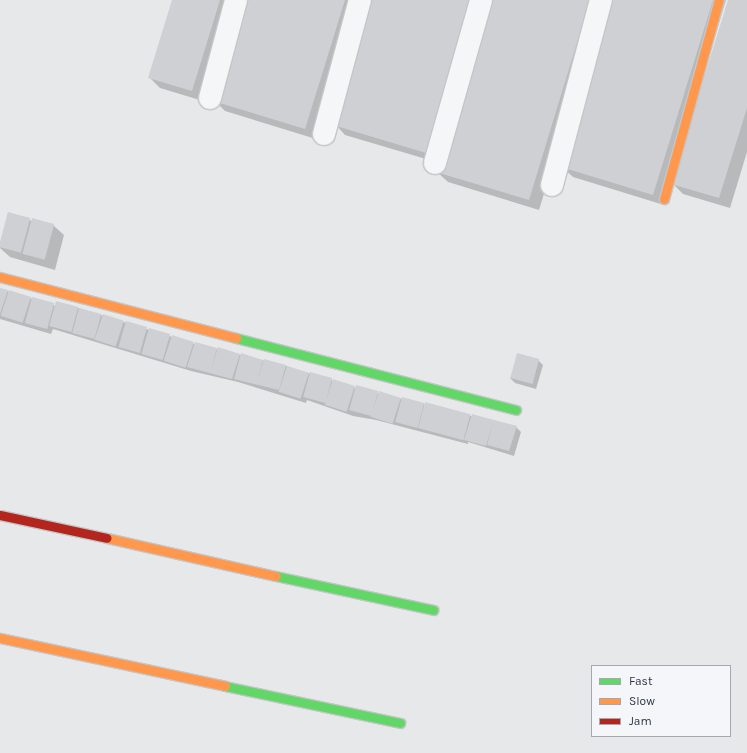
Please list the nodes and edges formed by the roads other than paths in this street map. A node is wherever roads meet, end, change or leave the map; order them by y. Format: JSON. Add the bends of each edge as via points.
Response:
{"nodes":[{"id":1,"x":236,"y":0,"type":"edge"},
{"id":2,"x":360,"y":0,"type":"edge"},
{"id":3,"x":481,"y":0,"type":"edge"},
{"id":4,"x":601,"y":0,"type":"edge"},
{"id":5,"x":718,"y":0,"type":"edge"},
{"id":6,"x":210,"y":98,"type":"dead end"},
{"id":7,"x":324,"y":134,"type":"dead end"},
{"id":8,"x":435,"y":164,"type":"dead end"},
{"id":9,"x":552,"y":185,"type":"dead end"},
{"id":10,"x":664,"y":199,"type":"dead end"},
{"id":11,"x":0,"y":276,"type":"edge"},
{"id":12,"x":516,"y":410,"type":"dead end"},
{"id":13,"x":0,"y":515,"type":"edge"},
{"id":14,"x":433,"y":610,"type":"dead end"},
{"id":15,"x":0,"y":638,"type":"edge"},
{"id":16,"x":400,"y":723,"type":"dead end"}],
"edges":[{"from":1,"to":6,"type":"street"},
{"from":2,"to":7,"type":"street"},
{"from":3,"to":8,"type":"street"},
{"from":4,"to":9,"type":"street"},
{"from":5,"to":10,"type":"street"},
{"from":11,"to":12,"type":"street"},
{"from":13,"to":14,"type":"street"},
{"from":15,"to":16,"type":"street"}]}
